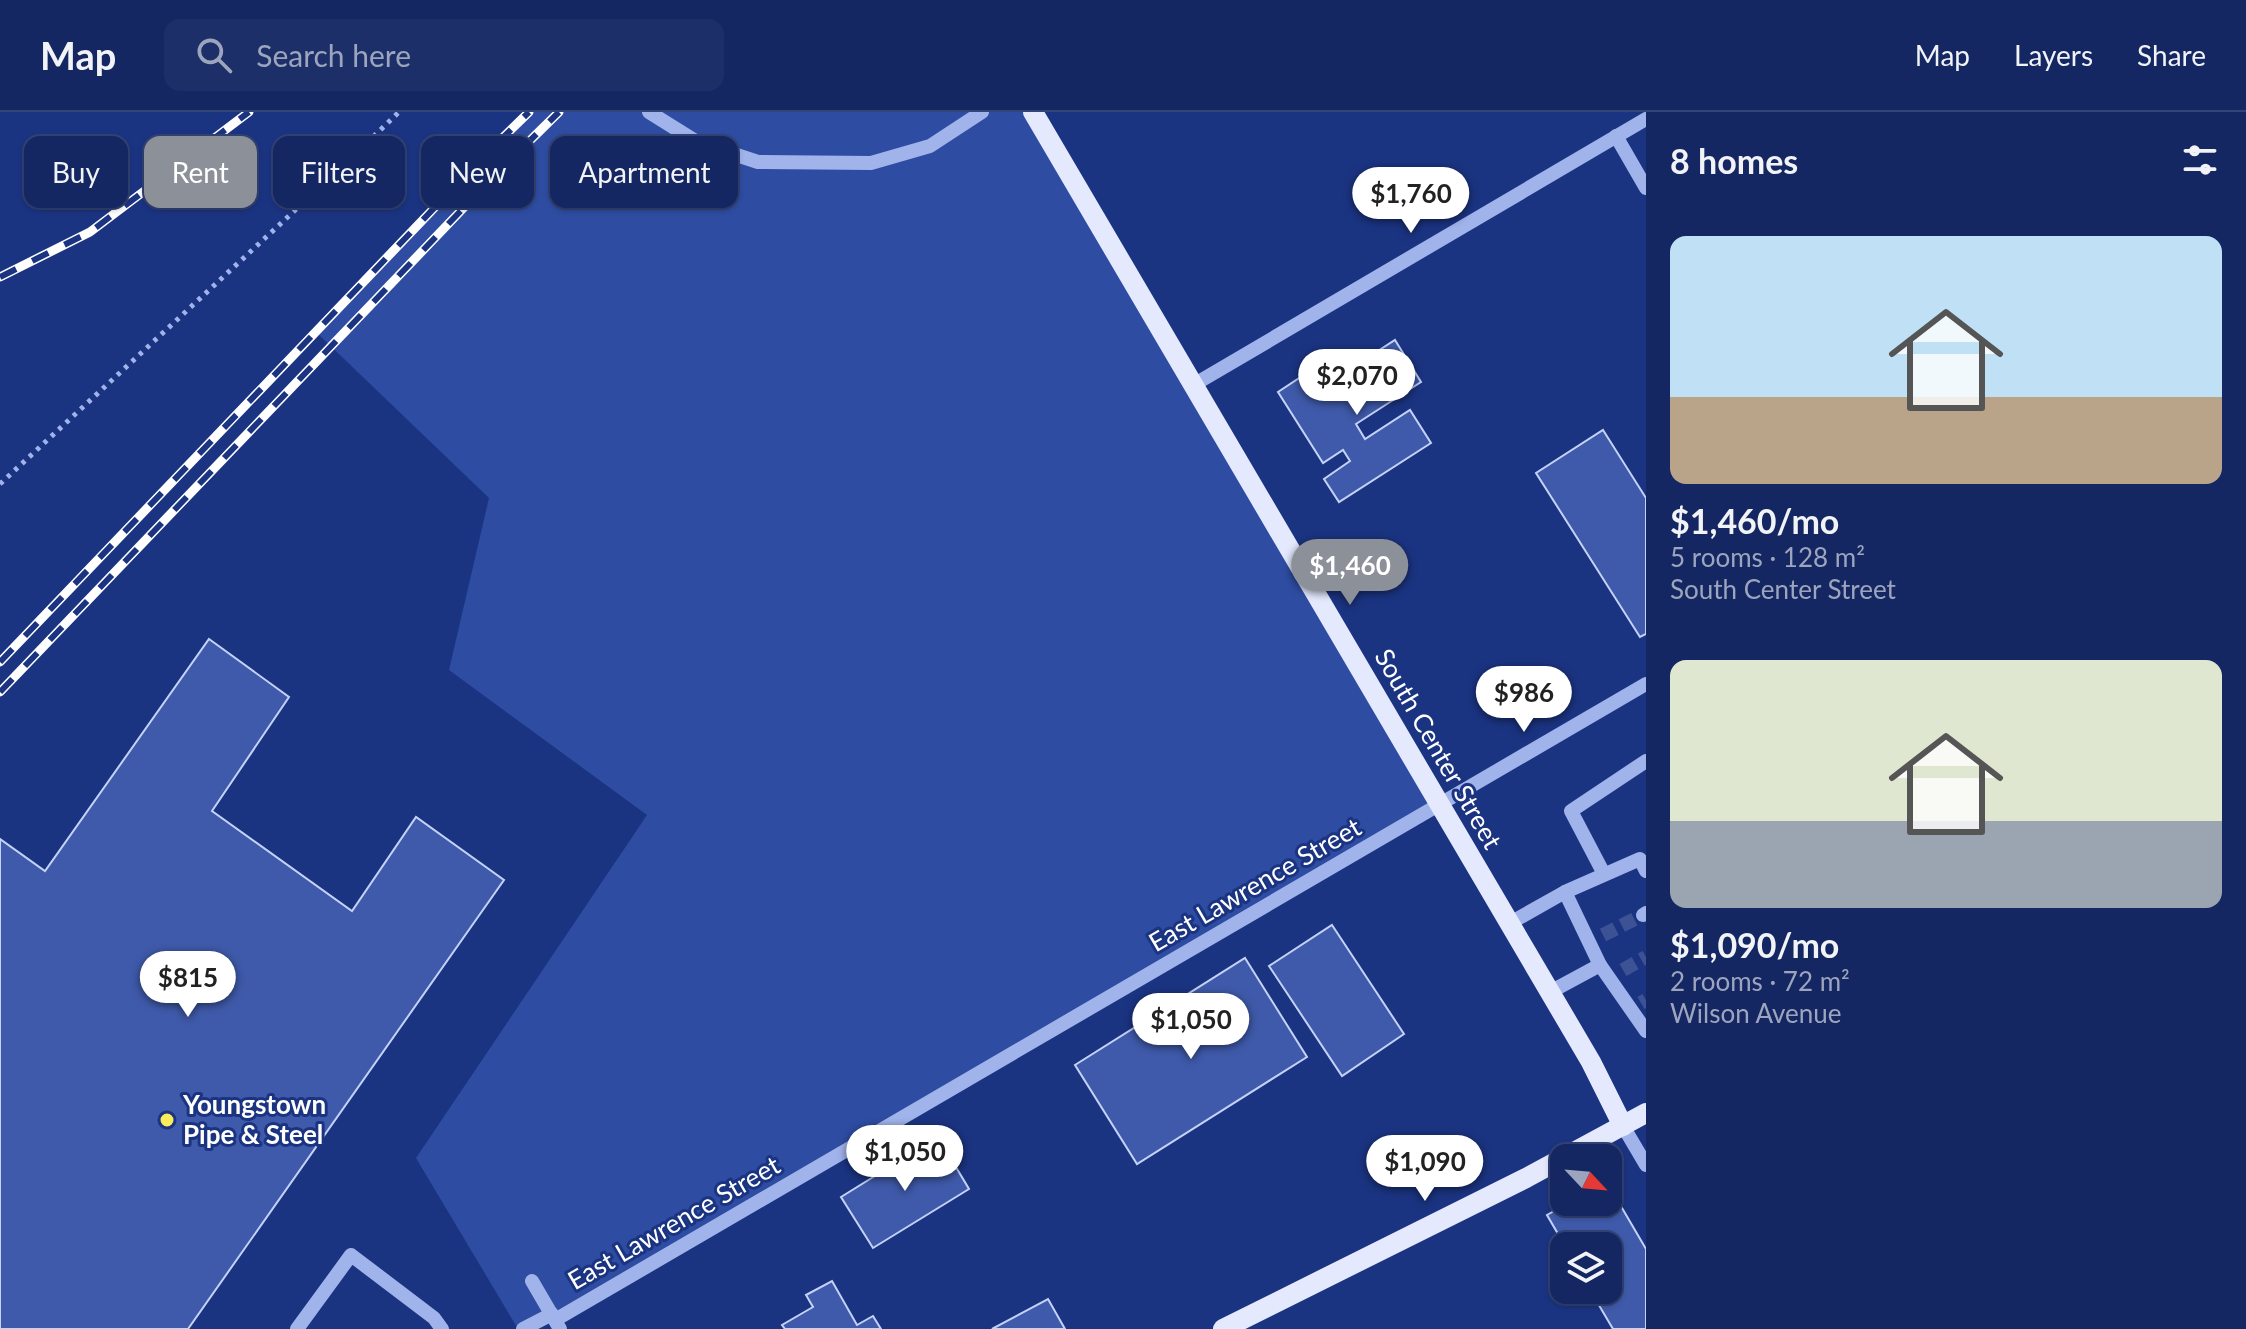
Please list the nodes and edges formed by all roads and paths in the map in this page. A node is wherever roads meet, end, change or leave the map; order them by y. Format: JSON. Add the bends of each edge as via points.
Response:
{"nodes":[{"id":1,"x":399,"y":112,"type":"edge"},
{"id":2,"x":649,"y":112,"type":"edge"},
{"id":3,"x":982,"y":112,"type":"edge"},
{"id":4,"x":1033,"y":112,"type":"edge"},
{"id":5,"x":1646,"y":119,"type":"edge"},
{"id":6,"x":1616,"y":136,"type":"junction"},
{"id":7,"x":1646,"y":188,"type":"edge"},
{"id":8,"x":1195,"y":384,"type":"junction"},
{"id":9,"x":0,"y":484,"type":"edge"},
{"id":10,"x":1646,"y":684,"type":"edge"},
{"id":11,"x":1646,"y":761,"type":"edge"},
{"id":12,"x":1440,"y":804,"type":"junction"},
{"id":13,"x":1644,"y":862,"type":"edge"},
{"id":14,"x":1604,"y":874,"type":"junction"},
{"id":15,"x":1565,"y":892,"type":"junction"},
{"id":16,"x":1510,"y":923,"type":"junction"},
{"id":17,"x":1600,"y":965,"type":"junction"},
{"id":18,"x":1550,"y":992,"type":"junction"},
{"id":19,"x":1646,"y":1031,"type":"edge"},
{"id":20,"x":1646,"y":1113,"type":"edge"},
{"id":21,"x":1623,"y":1126,"type":"junction"},
{"id":22,"x":1646,"y":1165,"type":"edge"},
{"id":23,"x":532,"y":1281,"type":"dead end"},
{"id":24,"x":556,"y":1321,"type":"edge"},
{"id":25,"x":297,"y":1329,"type":"edge"},
{"id":26,"x":442,"y":1329,"type":"edge"},
{"id":27,"x":523,"y":1329,"type":"edge"},
{"id":28,"x":1223,"y":1329,"type":"edge"}],
"edges":[{"from":1,"to":9,"type":"path"},
{"from":2,"to":3,"type":"street","via":[[697,142],[758,162],[871,163],[930,146]]},
{"from":4,"to":8,"type":"main road","name":"South Center Street"},
{"from":5,"to":6,"type":"street"},
{"from":6,"to":7,"type":"street"},
{"from":6,"to":8,"type":"street"},
{"from":8,"to":12,"type":"main road","name":"South Center Street"},
{"from":10,"to":12,"type":"street","name":"East Lawrence Street"},
{"from":11,"to":14,"type":"street","via":[[1571,811]]},
{"from":12,"to":16,"type":"main road","name":"South Center Street"},
{"from":12,"to":24,"type":"street","name":"East Lawrence Street"},
{"from":13,"to":14,"type":"street"},
{"from":14,"to":15,"type":"street"},
{"from":15,"to":16,"type":"street"},
{"from":15,"to":17,"type":"street","via":[[1596,939]]},
{"from":16,"to":18,"type":"main road","name":"South Center Street"},
{"from":17,"to":18,"type":"street"},
{"from":17,"to":19,"type":"street","via":[[1617,974]]},
{"from":18,"to":21,"type":"main road","name":"South Center Street"},
{"from":20,"to":21,"type":"main road"},
{"from":21,"to":22,"type":"street"},
{"from":21,"to":28,"type":"main road"},
{"from":23,"to":24,"type":"street"},
{"from":24,"to":27,"type":"street","name":"East Lawrence Street"},
{"from":25,"to":26,"type":"street","via":[[351,1255]]}]}
